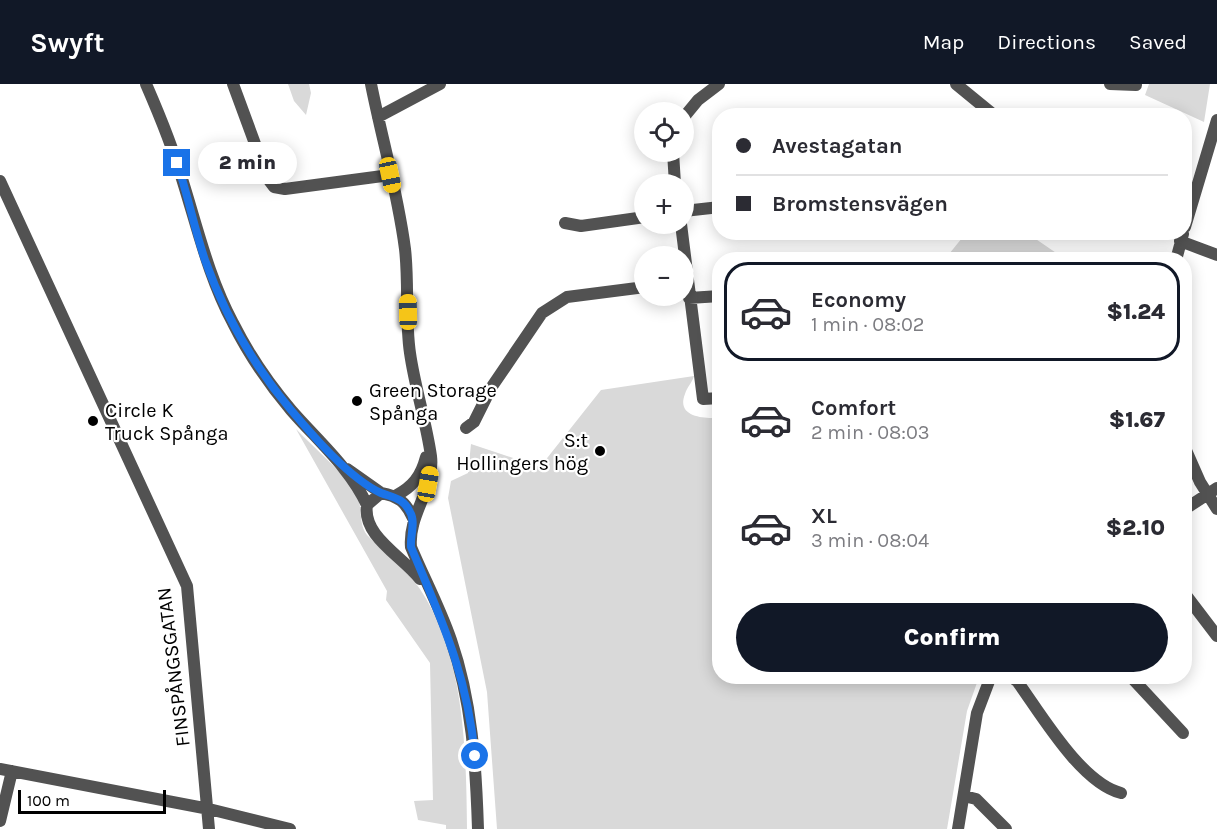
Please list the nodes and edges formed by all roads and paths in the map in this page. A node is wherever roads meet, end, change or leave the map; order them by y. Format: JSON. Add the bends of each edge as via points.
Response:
{"nodes":[{"id":1,"x":146,"y":84,"type":"edge"},
{"id":2,"x":233,"y":84,"type":"edge"},
{"id":3,"x":371,"y":84,"type":"edge"},
{"id":4,"x":440,"y":84,"type":"edge"},
{"id":5,"x":719,"y":84,"type":"edge"},
{"id":6,"x":956,"y":84,"type":"edge"},
{"id":7,"x":1110,"y":84,"type":"edge"},
{"id":8,"x":1136,"y":85,"type":"edge"},
{"id":9,"x":694,"y":105,"type":"edge"},
{"id":10,"x":985,"y":108,"type":"edge"},
{"id":11,"x":378,"y":117,"type":"junction"},
{"id":12,"x":1217,"y":120,"type":"edge"},
{"id":13,"x":390,"y":175,"type":"junction"},
{"id":14,"x":0,"y":181,"type":"edge"},
{"id":15,"x":1192,"y":204,"type":"edge"},
{"id":16,"x":712,"y":208,"type":"edge"},
{"id":17,"x":694,"y":210,"type":"edge"},
{"id":18,"x":634,"y":219,"type":"edge"},
{"id":19,"x":565,"y":223,"type":"dead end"},
{"id":20,"x":1188,"y":240,"type":"edge"},
{"id":21,"x":1217,"y":255,"type":"edge"},
{"id":22,"x":634,"y":288,"type":"edge"},
{"id":23,"x":712,"y":297,"type":"edge"},
{"id":24,"x":694,"y":298,"type":"edge"},
{"id":25,"x":690,"y":306,"type":"edge"},
{"id":26,"x":712,"y":398,"type":"edge"},
{"id":27,"x":466,"y":428,"type":"dead end"},
{"id":28,"x":428,"y":445,"type":"junction"},
{"id":29,"x":1192,"y":459,"type":"edge"},
{"id":30,"x":339,"y":463,"type":"junction"},
{"id":31,"x":1212,"y":491,"type":"edge"},
{"id":32,"x":381,"y":493,"type":"junction"},
{"id":33,"x":395,"y":496,"type":"junction"},
{"id":34,"x":1192,"y":504,"type":"edge"},
{"id":35,"x":367,"y":505,"type":"junction"},
{"id":36,"x":1217,"y":509,"type":"edge"},
{"id":37,"x":413,"y":518,"type":"junction"},
{"id":38,"x":410,"y":533,"type":"junction"},
{"id":39,"x":384,"y":543,"type":"junction"},
{"id":40,"x":431,"y":592,"type":"junction"},
{"id":41,"x":1192,"y":603,"type":"edge"},
{"id":42,"x":1217,"y":636,"type":"edge"},
{"id":43,"x":988,"y":684,"type":"edge"},
{"id":44,"x":1019,"y":684,"type":"edge"},
{"id":45,"x":1137,"y":684,"type":"edge"},
{"id":46,"x":1183,"y":733,"type":"dead end"},
{"id":47,"x":6,"y":770,"type":"edge"},
{"id":48,"x":1121,"y":793,"type":"dead end"},
{"id":49,"x":964,"y":796,"type":"junction"},
{"id":50,"x":208,"y":809,"type":"junction"},
{"id":51,"x":0,"y":821,"type":"edge"},
{"id":52,"x":209,"y":829,"type":"edge"},
{"id":53,"x":290,"y":829,"type":"edge"},
{"id":54,"x":478,"y":829,"type":"edge"},
{"id":55,"x":958,"y":829,"type":"edge"},
{"id":56,"x":1006,"y":829,"type":"edge"}],
"edges":[{"from":1,"to":30,"type":"street","via":[[164,125],[205,260],[233,323],[289,408]]},
{"from":2,"to":13,"type":"street","via":[[274,188]]},
{"from":3,"to":11,"type":"street"},
{"from":4,"to":11,"type":"street"},
{"from":5,"to":9,"type":"street"},
{"from":6,"to":10,"type":"street"},
{"from":7,"to":8,"type":"street"},
{"from":11,"to":13,"type":"street"},
{"from":12,"to":15,"type":"street"},
{"from":13,"to":28,"type":"street","via":[[405,248],[409,351]]},
{"from":14,"to":50,"type":"street","name":"FINSPÅNGSGATAN","via":[[187,586]]},
{"from":16,"to":17,"type":"street"},
{"from":18,"to":19,"type":"street","via":[[581,226]]},
{"from":20,"to":21,"type":"street"},
{"from":22,"to":27,"type":"street","via":[[567,297],[548,308],[491,388],[474,422]]},
{"from":23,"to":24,"type":"street"},
{"from":25,"to":26,"type":"street","via":[[703,399]]},
{"from":28,"to":33,"type":"street","via":[[416,481]]},
{"from":28,"to":37,"type":"street","via":[[428,484]]},
{"from":29,"to":31,"type":"street"},
{"from":30,"to":32,"type":"street"},
{"from":30,"to":35,"type":"street"},
{"from":31,"to":34,"type":"street"},
{"from":31,"to":36,"type":"street"},
{"from":32,"to":33,"type":"street"},
{"from":32,"to":35,"type":"street"},
{"from":33,"to":37,"type":"street","via":[[403,501]]},
{"from":35,"to":39,"type":"street","via":[[369,527]]},
{"from":37,"to":38,"type":"street"},
{"from":38,"to":39,"type":"street","via":[[403,539]]},
{"from":38,"to":40,"type":"street","via":[[411,547]]},
{"from":39,"to":40,"type":"street"},
{"from":40,"to":54,"type":"street","via":[[465,689],[473,739]]},
{"from":41,"to":42,"type":"street"},
{"from":43,"to":49,"type":"street","via":[[977,713]]},
{"from":44,"to":48,"type":"street","via":[[1075,758],[1108,789]]},
{"from":45,"to":46,"type":"street"},
{"from":47,"to":50,"type":"street"},
{"from":47,"to":51,"type":"street"},
{"from":49,"to":55,"type":"street"},
{"from":49,"to":56,"type":"street","via":[[976,799]]},
{"from":50,"to":52,"type":"street","name":"FINSPÅNGSGATAN"},
{"from":50,"to":53,"type":"street"}]}
